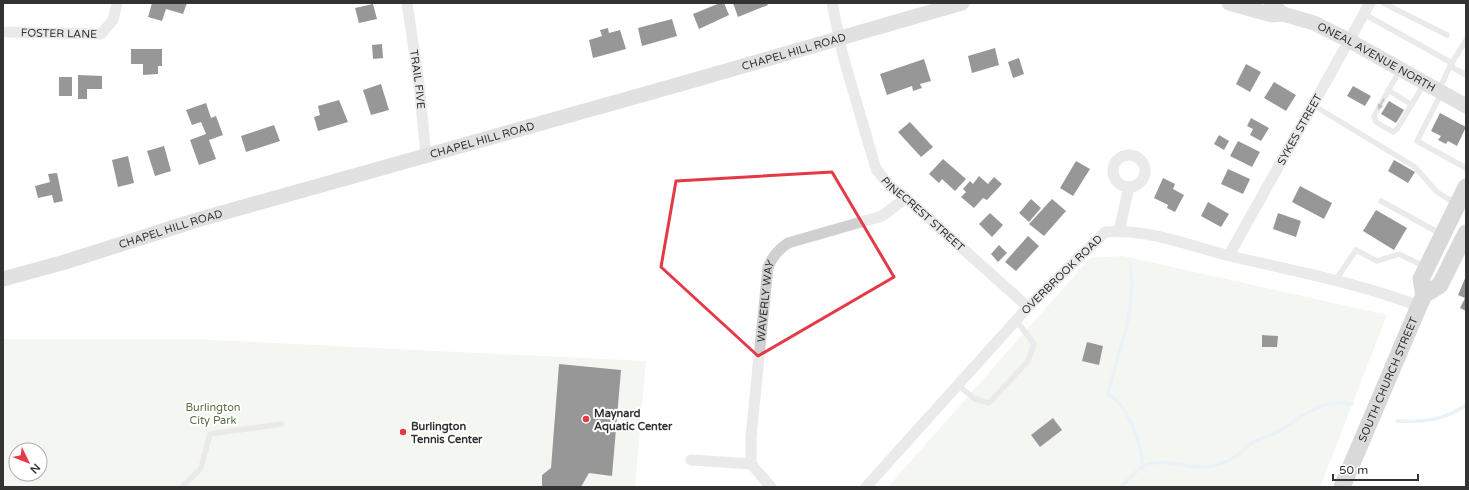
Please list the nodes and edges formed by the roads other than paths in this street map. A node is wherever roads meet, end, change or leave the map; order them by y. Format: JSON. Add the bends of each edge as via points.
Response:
{"nodes":[{"id":1,"x":117,"y":3,"type":"edge"},
{"id":2,"x":407,"y":3,"type":"edge"},
{"id":3,"x":832,"y":3,"type":"edge"},
{"id":4,"x":962,"y":3,"type":"edge"},
{"id":5,"x":1229,"y":3,"type":"edge"},
{"id":6,"x":1271,"y":3,"type":"edge"},
{"id":7,"x":1370,"y":3,"type":"edge"},
{"id":8,"x":1383,"y":3,"type":"edge"},
{"id":9,"x":1283,"y":14,"type":"junction"},
{"id":10,"x":1364,"y":14,"type":"junction"},
{"id":11,"x":3,"y":32,"type":"edge"},
{"id":12,"x":1447,"y":35,"type":"dead end"},
{"id":13,"x":840,"y":38,"type":"junction"},
{"id":14,"x":1466,"y":40,"type":"edge"},
{"id":15,"x":1350,"y":41,"type":"junction"},
{"id":16,"x":1451,"y":65,"type":"junction"},
{"id":17,"x":1400,"y":70,"type":"junction"},
{"id":18,"x":1466,"y":75,"type":"edge"},
{"id":19,"x":1424,"y":84,"type":"junction"},
{"id":20,"x":1388,"y":90,"type":"junction"},
{"id":21,"x":1440,"y":93,"type":"junction"},
{"id":22,"x":1313,"y":105,"type":"junction"},
{"id":23,"x":1412,"y":105,"type":"junction"},
{"id":24,"x":1466,"y":106,"type":"edge"},
{"id":25,"x":426,"y":156,"type":"junction"},
{"id":26,"x":1466,"y":168,"type":"edge"},
{"id":27,"x":1129,"y":187,"type":"dead end"},
{"id":28,"x":1466,"y":187,"type":"edge"},
{"id":29,"x":906,"y":198,"type":"junction"},
{"id":30,"x":1381,"y":202,"type":"dead end"},
{"id":31,"x":1458,"y":204,"type":"junction"},
{"id":32,"x":1119,"y":231,"type":"junction"},
{"id":33,"x":1443,"y":235,"type":"junction"},
{"id":34,"x":1464,"y":244,"type":"edge"},
{"id":35,"x":1229,"y":255,"type":"junction"},
{"id":36,"x":1426,"y":267,"type":"junction"},
{"id":37,"x":3,"y":279,"type":"edge"},
{"id":38,"x":1335,"y":281,"type":"junction"},
{"id":39,"x":1422,"y":301,"type":"junction"},
{"id":40,"x":1028,"y":307,"type":"junction"},
{"id":41,"x":1016,"y":320,"type":"junction"},
{"id":42,"x":958,"y":385,"type":"junction"},
{"id":43,"x":282,"y":424,"type":"dead end"},
{"id":44,"x":691,"y":460,"type":"dead end"},
{"id":45,"x":751,"y":464,"type":"junction"},
{"id":46,"x":182,"y":487,"type":"edge"},
{"id":47,"x":771,"y":487,"type":"edge"},
{"id":48,"x":866,"y":487,"type":"edge"},
{"id":49,"x":1342,"y":487,"type":"edge"}],
"edges":[{"from":1,"to":11,"type":"street","name":"FOSTER LANE","via":[[113,20],[101,34]]},
{"from":2,"to":25,"type":"street","name":"TRAIL FIVE"},
{"from":3,"to":13,"type":"street","name":"PINECREST STREET"},
{"from":4,"to":13,"type":"main road","name":"CHAPEL HILL ROAD"},
{"from":5,"to":9,"type":"main road","name":"ONEAL AVENUE NORTH","via":[[1272,15]]},
{"from":6,"to":9,"type":"main road","name":"ONEAL AVENUE NORTH"},
{"from":7,"to":10,"type":"street","name":"SYKES STREET"},
{"from":8,"to":12,"type":"lane"},
{"from":9,"to":15,"type":"main road","name":"ONEAL AVENUE NORTH","via":[[1314,23]]},
{"from":10,"to":15,"type":"street","name":"SYKES STREET"},
{"from":10,"to":16,"type":"lane"},
{"from":13,"to":25,"type":"main road","name":"CHAPEL HILL ROAD"},
{"from":13,"to":29,"type":"street","name":"PINECREST STREET","via":[[876,169],[890,186]]},
{"from":14,"to":16,"type":"lane"},
{"from":15,"to":17,"type":"main road","name":"ONEAL AVENUE NORTH"},
{"from":15,"to":22,"type":"street","name":"SYKES STREET"},
{"from":16,"to":18,"type":"lane"},
{"from":16,"to":21,"type":"lane"},
{"from":17,"to":19,"type":"main road","name":"ONEAL AVENUE NORTH"},
{"from":17,"to":20,"type":"lane"},
{"from":19,"to":21,"type":"main road","name":"ONEAL AVENUE NORTH"},
{"from":19,"to":23,"type":"lane"},
{"from":20,"to":23,"type":"lane"},
{"from":20,"to":23,"type":"lane","one_way":true,"via":[[1374,116],[1376,122],[1393,132]]},
{"from":21,"to":24,"type":"main road","name":"ONEAL AVENUE NORTH"},
{"from":21,"to":26,"type":"lane","via":[[1417,141]]},
{"from":22,"to":31,"type":"lane","via":[[1415,167],[1437,192]]},
{"from":22,"to":35,"type":"street","name":"SYKES STREET"},
{"from":25,"to":37,"type":"main road","name":"CHAPEL HILL ROAD","via":[[197,220]]},
{"from":27,"to":32,"type":"street"},
{"from":28,"to":31,"type":"main road","name":"SOUTH CHURCH STREET"},
{"from":29,"to":40,"type":"street","name":"PINECREST STREET"},
{"from":29,"to":45,"type":"street","name":"WAVERLY WAY","via":[[882,216],[788,243],[773,256],[768,267],[764,294],[751,437]]},
{"from":30,"to":33,"type":"lane"},
{"from":31,"to":33,"type":"main road","name":"SOUTH CHURCH STREET"},
{"from":32,"to":35,"type":"street","name":"OVERBROOK ROAD"},
{"from":32,"to":40,"type":"street","name":"OVERBROOK ROAD","via":[[1105,232]]},
{"from":33,"to":36,"type":"main road","name":"SOUTH CHURCH STREET"},
{"from":34,"to":39,"type":"main road","via":[[1440,285]]},
{"from":35,"to":38,"type":"street","name":"OVERBROOK ROAD"},
{"from":36,"to":38,"type":"lane","via":[[1399,254],[1377,261],[1356,250]]},
{"from":36,"to":39,"type":"main road","name":"SOUTH CHURCH STREET","via":[[1421,279]]},
{"from":38,"to":39,"type":"street","name":"OVERBROOK ROAD"},
{"from":39,"to":49,"type":"main road","name":"SOUTH CHURCH STREET"},
{"from":40,"to":41,"type":"street","name":"OVERBROOK ROAD"},
{"from":41,"to":42,"type":"street","name":"OVERBROOK ROAD"},
{"from":41,"to":42,"type":"lane","via":[[1034,344],[1028,361],[989,403],[975,399]]},
{"from":42,"to":48,"type":"street","name":"OVERBROOK ROAD"},
{"from":43,"to":46,"type":"lane","via":[[210,434],[201,468]]},
{"from":44,"to":45,"type":"street"},
{"from":45,"to":47,"type":"street"}]}
